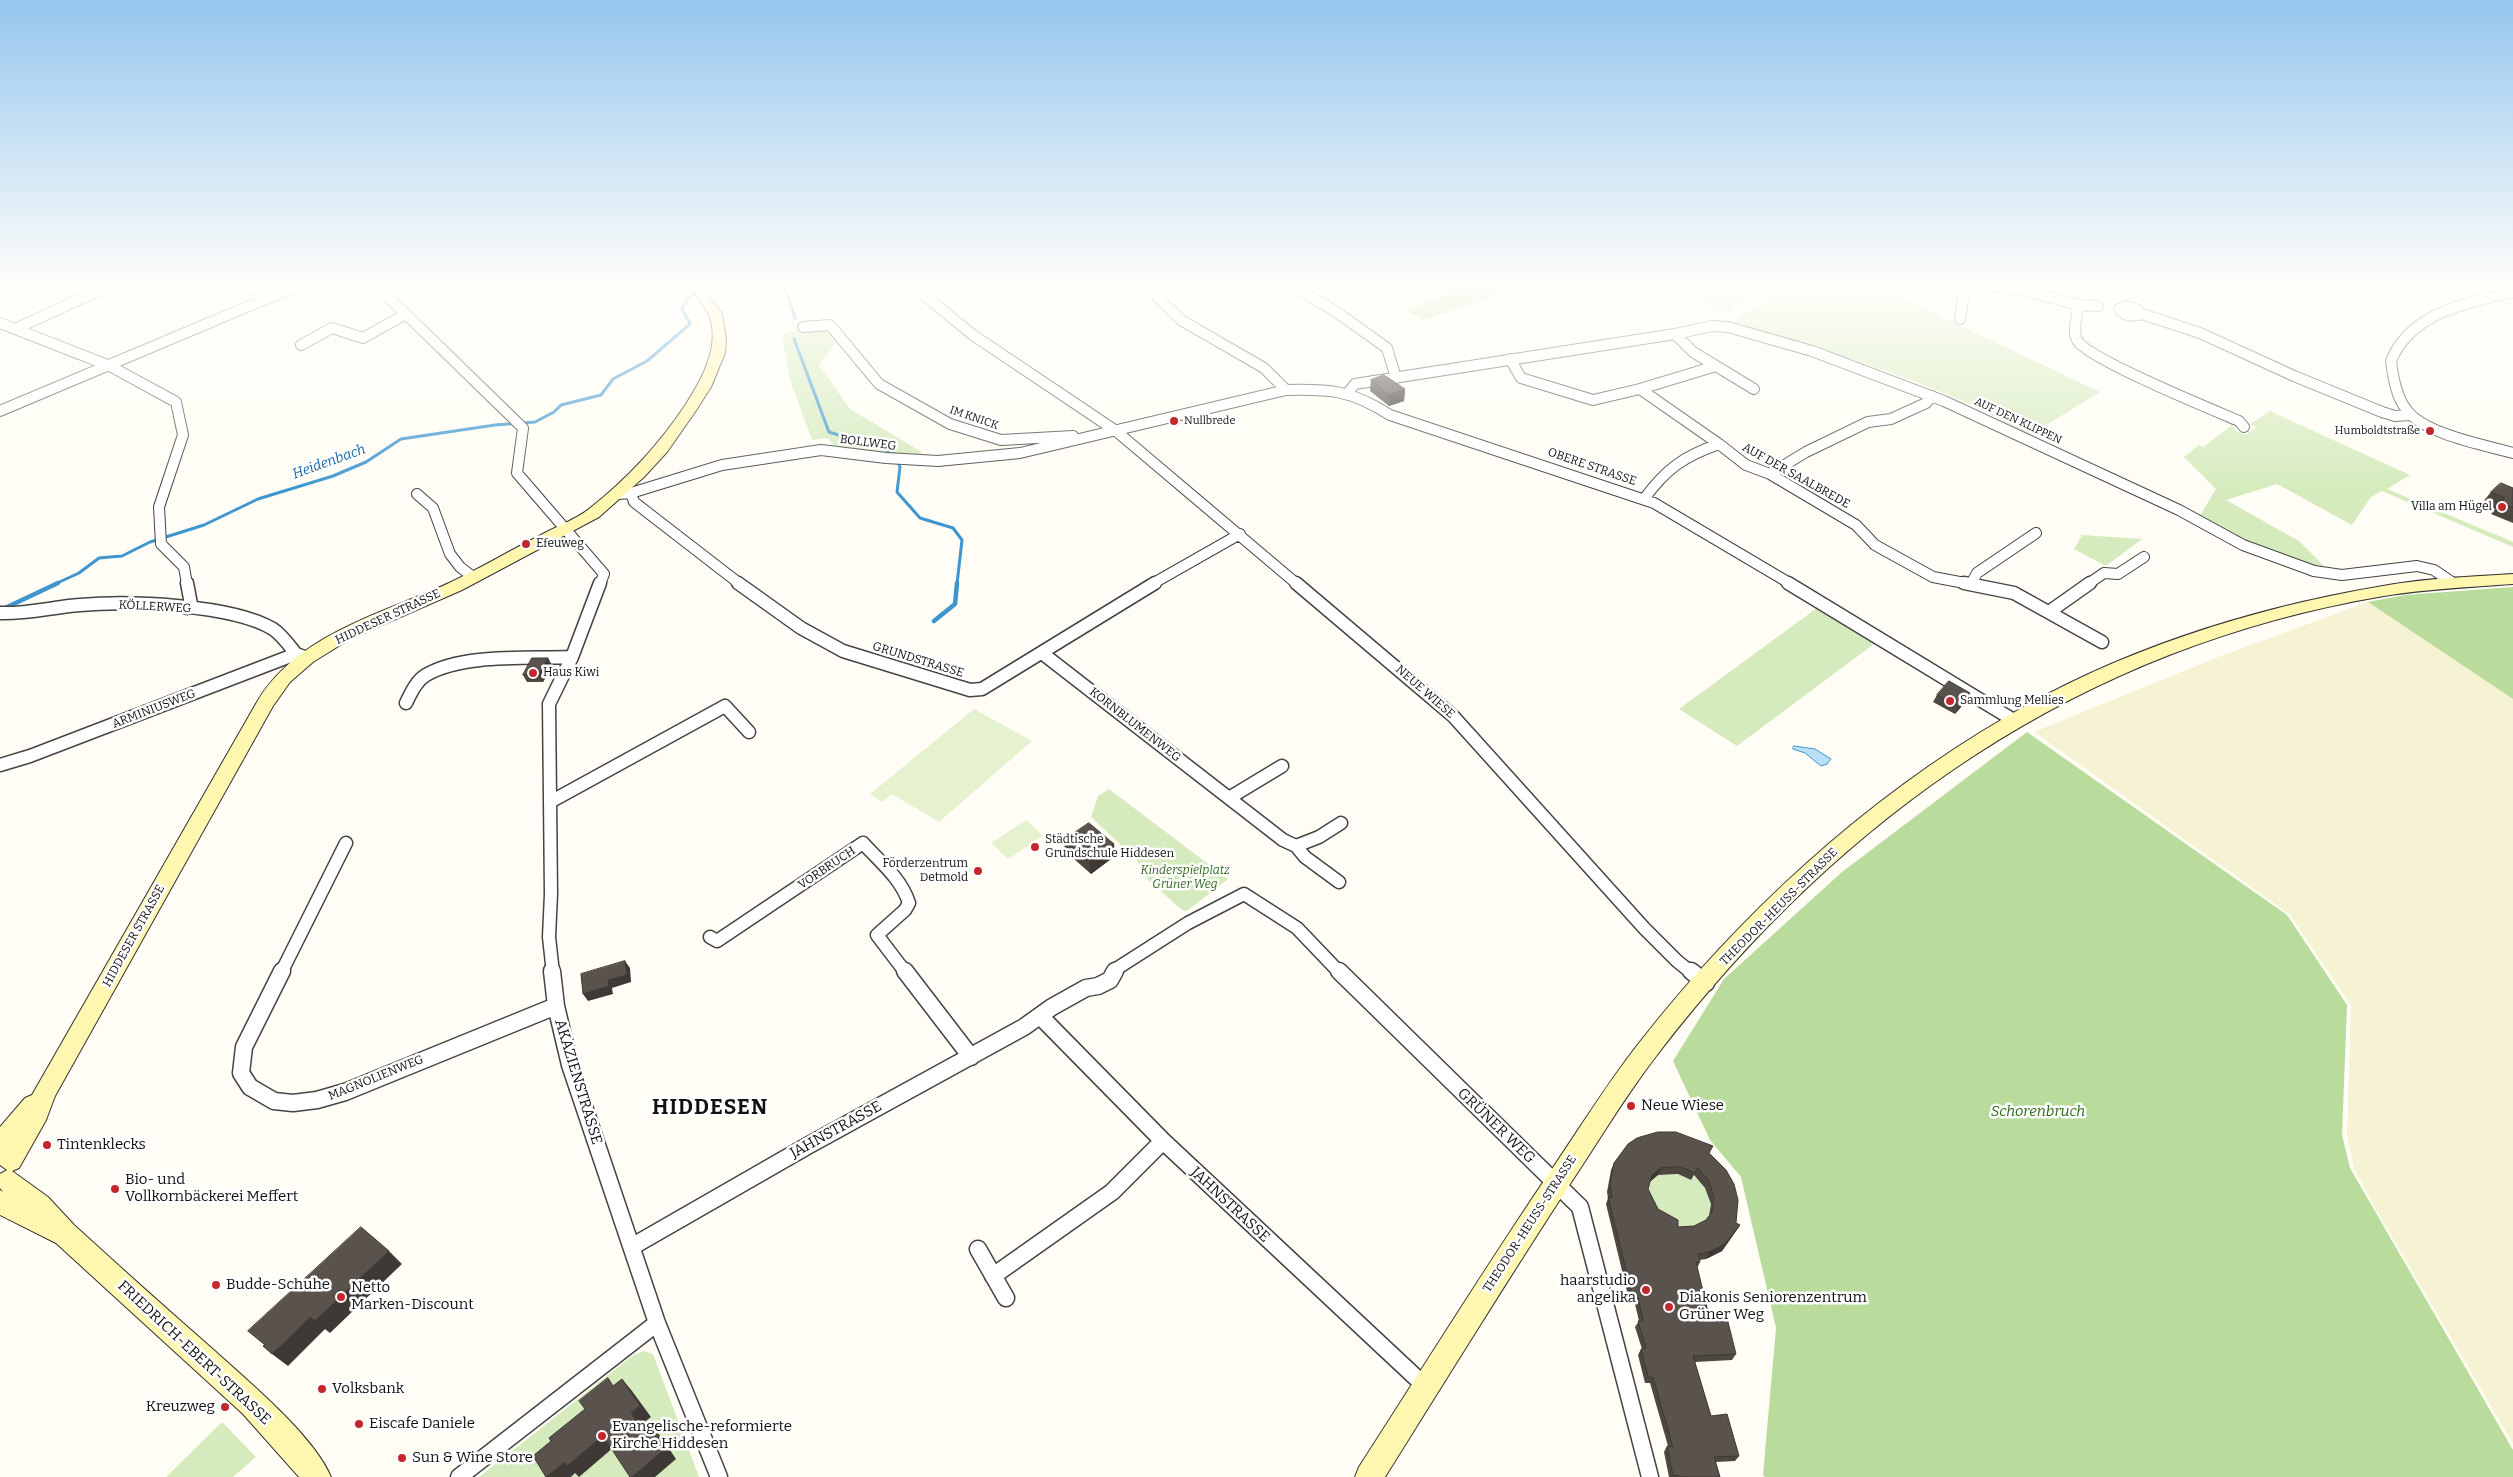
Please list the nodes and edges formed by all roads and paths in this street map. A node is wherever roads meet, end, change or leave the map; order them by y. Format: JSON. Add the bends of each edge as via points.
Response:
{"nodes":[{"id":1,"x":79,"y":354,"type":"edge"},
{"id":2,"x":138,"y":354,"type":"edge"},
{"id":3,"x":447,"y":354,"type":"edge"},
{"id":4,"x":718,"y":354,"type":"edge"},
{"id":5,"x":854,"y":354,"type":"edge"},
{"id":6,"x":1000,"y":354,"type":"edge"},
{"id":7,"x":1240,"y":354,"type":"edge"},
{"id":8,"x":1389,"y":354,"type":"edge"},
{"id":9,"x":1543,"y":354,"type":"edge"},
{"id":10,"x":1696,"y":354,"type":"edge"},
{"id":11,"x":1820,"y":354,"type":"edge"},
{"id":12,"x":2094,"y":354,"type":"edge"},
{"id":13,"x":2246,"y":354,"type":"edge"},
{"id":14,"x":2395,"y":354,"type":"edge"},
{"id":15,"x":1510,"y":359,"type":"junction"},
{"id":16,"x":110,"y":366,"type":"junction"},
{"id":17,"x":1716,"y":366,"type":"junction"},
{"id":18,"x":1396,"y":378,"type":"junction"},
{"id":19,"x":1640,"y":389,"type":"junction"},
{"id":20,"x":1754,"y":389,"type":"dead end"},
{"id":21,"x":1286,"y":390,"type":"junction"},
{"id":22,"x":1348,"y":393,"type":"junction"},
{"id":23,"x":1932,"y":396,"type":"junction"},
{"id":24,"x":0,"y":411,"type":"edge"},
{"id":25,"x":2410,"y":415,"type":"junction"},
{"id":26,"x":2244,"y":427,"type":"dead end"},
{"id":27,"x":1116,"y":431,"type":"junction"},
{"id":28,"x":1082,"y":439,"type":"junction"},
{"id":29,"x":1719,"y":444,"type":"junction"},
{"id":30,"x":2513,"y":453,"type":"edge"},
{"id":31,"x":1770,"y":474,"type":"junction"},
{"id":32,"x":417,"y":494,"type":"dead end"},
{"id":33,"x":625,"y":494,"type":"junction"},
{"id":34,"x":1644,"y":499,"type":"junction"},
{"id":35,"x":564,"y":530,"type":"junction"},
{"id":36,"x":2036,"y":533,"type":"dead end"},
{"id":37,"x":1240,"y":534,"type":"junction"},
{"id":38,"x":2144,"y":557,"type":"dead end"},
{"id":39,"x":473,"y":577,"type":"junction"},
{"id":40,"x":2513,"y":579,"type":"edge"},
{"id":41,"x":2453,"y":583,"type":"junction"},
{"id":42,"x":1971,"y":584,"type":"junction"},
{"id":43,"x":187,"y":608,"type":"junction"},
{"id":44,"x":2050,"y":612,"type":"junction"},
{"id":45,"x":0,"y":613,"type":"edge"},
{"id":46,"x":2102,"y":642,"type":"dead end"},
{"id":47,"x":1042,"y":653,"type":"junction"},
{"id":48,"x":301,"y":656,"type":"junction"},
{"id":49,"x":572,"y":657,"type":"junction"},
{"id":50,"x":406,"y":703,"type":"dead end"},
{"id":51,"x":2015,"y":721,"type":"junction"},
{"id":52,"x":749,"y":732,"type":"dead end"},
{"id":53,"x":0,"y":764,"type":"edge"},
{"id":54,"x":1282,"y":766,"type":"dead end"},
{"id":55,"x":1229,"y":798,"type":"junction"},
{"id":56,"x":550,"y":802,"type":"junction"},
{"id":57,"x":1341,"y":823,"type":"dead end"},
{"id":58,"x":346,"y":843,"type":"dead end"},
{"id":59,"x":1296,"y":846,"type":"junction"},
{"id":60,"x":1339,"y":882,"type":"dead end"},
{"id":61,"x":1198,"y":917,"type":"joint"},
{"id":62,"x":710,"y":937,"type":"dead end"},
{"id":63,"x":1706,"y":983,"type":"junction"},
{"id":64,"x":556,"y":1006,"type":"junction"},
{"id":65,"x":1041,"y":1017,"type":"junction"},
{"id":66,"x":971,"y":1057,"type":"junction"},
{"id":67,"x":1163,"y":1141,"type":"junction"},
{"id":68,"x":3,"y":1173,"type":"edge"},
{"id":69,"x":1555,"y":1184,"type":"junction"},
{"id":70,"x":65,"y":1234,"type":"joint"},
{"id":71,"x":633,"y":1246,"type":"junction"},
{"id":72,"x":978,"y":1249,"type":"dead end"},
{"id":73,"x":993,"y":1276,"type":"junction"},
{"id":74,"x":1006,"y":1298,"type":"dead end"},
{"id":75,"x":657,"y":1323,"type":"junction"},
{"id":76,"x":1426,"y":1387,"type":"junction"},
{"id":77,"x":317,"y":1477,"type":"edge"},
{"id":78,"x":459,"y":1477,"type":"edge"},
{"id":79,"x":719,"y":1477,"type":"edge"},
{"id":80,"x":1369,"y":1477,"type":"edge"},
{"id":81,"x":1650,"y":1477,"type":"edge"}],
"edges":[{"from":1,"to":16,"type":"street"},
{"from":2,"to":16,"type":"street"},
{"from":3,"to":35,"type":"street","via":[[520,424],[524,438],[517,473]]},
{"from":4,"to":33,"type":"main road","name":"HIDDESER STRASSE","via":[[704,387],[662,449]]},
{"from":5,"to":28,"type":"street","name":"IM KNICK","via":[[879,384],[950,424],[1001,440],[1063,435]]},
{"from":6,"to":27,"type":"street"},
{"from":7,"to":21,"type":"street","via":[[1264,368]]},
{"from":8,"to":18,"type":"street"},
{"from":9,"to":15,"type":"street","name":"AUF DEN KLIPPEN"},
{"from":10,"to":17,"type":"street"},
{"from":11,"to":23,"type":"street","name":"AUF DEN KLIPPEN"},
{"from":12,"to":26,"type":"street"},
{"from":13,"to":25,"type":"street","via":[[2382,412],[2395,416]]},
{"from":14,"to":25,"type":"street","via":[[2391,361],[2396,388]]},
{"from":15,"to":18,"type":"street","name":"AUF DEN KLIPPEN"},
{"from":15,"to":19,"type":"street","via":[[1521,378],[1592,400]]},
{"from":16,"to":24,"type":"street"},
{"from":16,"to":43,"type":"street","via":[[176,402],[183,435],[159,507],[161,540],[184,567],[192,604]]},
{"from":17,"to":19,"type":"street"},
{"from":17,"to":20,"type":"street"},
{"from":18,"to":22,"type":"street","name":"AUF DEN KLIPPEN","via":[[1355,384]]},
{"from":19,"to":29,"type":"street","name":"AUF DER SAALBREDE"},
{"from":21,"to":22,"type":"street","name":"OBERE STRASSE","via":[[1326,389]]},
{"from":21,"to":27,"type":"street","name":"OBERE STRASSE"},
{"from":22,"to":34,"type":"street","name":"OBERE STRASSE","via":[[1390,415]]},
{"from":23,"to":31,"type":"street","via":[[1926,403],[1891,420],[1868,422],[1806,452]]},
{"from":23,"to":41,"type":"street","name":"AUF DEN KLIPPEN","via":[[2243,544],[2314,571],[2342,575],[2417,566],[2434,570]]},
{"from":25,"to":30,"type":"street","via":[[2441,431]]},
{"from":27,"to":28,"type":"street","name":"BOLLWEG"},
{"from":27,"to":37,"type":"street","name":"NEUE WIESE"},
{"from":28,"to":33,"type":"street","name":"BOLLWEG","via":[[1020,453],[945,461],[915,461],[821,450],[802,452],[722,465]]},
{"from":29,"to":31,"type":"street","name":"AUF DER SAALBREDE","via":[[1746,465]]},
{"from":29,"to":34,"type":"street","via":[[1679,460],[1664,472]]},
{"from":31,"to":42,"type":"street","name":"AUF DER SAALBREDE","via":[[1856,525],[1875,545],[1933,577]]},
{"from":32,"to":39,"type":"street","via":[[433,508],[450,554]]},
{"from":33,"to":35,"type":"main road","name":"HIDDESER STRASSE"},
{"from":33,"to":47,"type":"street","name":"GRUNDSTRASSE","via":[[721,571],[801,628],[843,651],[970,690],[982,690]]},
{"from":34,"to":51,"type":"street","name":"OBERE STRASSE"},
{"from":35,"to":39,"type":"main road","name":"HIDDESER STRASSE"},
{"from":35,"to":49,"type":"street","name":"AKAZIENSTRASSE","via":[[604,574]]},
{"from":36,"to":42,"type":"street","via":[[1977,573]]},
{"from":37,"to":47,"type":"street","name":"GRUNDSTRASSE"},
{"from":37,"to":63,"type":"street","name":"NEUE WIESE","via":[[1453,716],[1644,928],[1677,961]]},
{"from":38,"to":44,"type":"street","via":[[2118,574],[2104,573]]},
{"from":39,"to":48,"type":"main road","name":"HIDDESER STRASSE"},
{"from":40,"to":41,"type":"main road","name":"THEODOR-HEUSS-STRASSE"},
{"from":41,"to":51,"type":"main road","name":"THEODOR-HEUSS-STRASSE","via":[[2343,599],[2233,627],[2138,662],[2057,698]]},
{"from":42,"to":44,"type":"street","name":"AUF DER SAALBREDE","via":[[2014,593]]},
{"from":43,"to":45,"type":"street","name":"KÖLLERWEG","via":[[82,605],[16,614]]},
{"from":43,"to":48,"type":"street","name":"KÖLLERWEG","via":[[272,628]]},
{"from":44,"to":46,"type":"street","name":"AUF DER SAALBREDE"},
{"from":47,"to":55,"type":"street","name":"KORNBLUMENWEG"},
{"from":48,"to":53,"type":"street","name":"ARMINIUSWEG","via":[[30,756]]},
{"from":48,"to":68,"type":"main road","name":"HIDDESER STRASSE","via":[[266,702],[44,1093],[38,1112]]},
{"from":49,"to":50,"type":"street","via":[[449,666],[426,675]]},
{"from":49,"to":56,"type":"street","name":"AKAZIENSTRASSE","via":[[549,704]]},
{"from":51,"to":63,"type":"main road","name":"THEODOR-HEUSS-STRASSE","via":[[1895,800],[1801,882]]},
{"from":52,"to":56,"type":"street","via":[[725,706]]},
{"from":54,"to":55,"type":"street"},
{"from":55,"to":59,"type":"street","name":"KORNBLUMENWEG","via":[[1283,840]]},
{"from":56,"to":64,"type":"street","name":"AKAZIENSTRASSE","via":[[549,937]]},
{"from":57,"to":59,"type":"street"},
{"from":58,"to":64,"type":"street","name":"MAGNOLIENWEG","via":[[244,1047],[241,1073],[250,1086],[274,1101],[317,1100],[345,1092]]},
{"from":59,"to":60,"type":"street","name":"KORNBLUMENWEG","via":[[1305,857]]},
{"from":61,"to":65,"type":"street","name":"JAHNSTRASSE","via":[[1116,969],[1110,980],[1086,988]]},
{"from":61,"to":69,"type":"street","name":"GRÜNER WEG","via":[[1244,894],[1298,928],[1381,1015]]},
{"from":62,"to":66,"type":"street","name":"VORBRUCH","via":[[717,941],[863,843],[901,884],[908,903],[905,910],[877,935]]},
{"from":63,"to":69,"type":"main road","name":"THEODOR-HEUSS-STRASSE","via":[[1659,1034]]},
{"from":64,"to":71,"type":"street","name":"AKAZIENSTRASSE","via":[[573,1073]]},
{"from":65,"to":66,"type":"street","name":"JAHNSTRASSE"},
{"from":65,"to":67,"type":"street","name":"JAHNSTRASSE"},
{"from":66,"to":71,"type":"street","name":"JAHNSTRASSE"},
{"from":67,"to":73,"type":"street","via":[[1112,1192]]},
{"from":67,"to":76,"type":"street","name":"JAHNSTRASSE"},
{"from":68,"to":70,"type":"main road","name":"FRIEDRICH-EBERT-STRASSE"},
{"from":69,"to":76,"type":"main road","name":"THEODOR-HEUSS-STRASSE"},
{"from":69,"to":81,"type":"street","name":"GRÜNER WEG","via":[[1580,1207]]},
{"from":70,"to":77,"type":"main road","name":"FRIEDRICH-EBERT-STRASSE","via":[[253,1404]]},
{"from":71,"to":75,"type":"street","name":"AKAZIENSTRASSE"},
{"from":72,"to":73,"type":"street"},
{"from":73,"to":74,"type":"street"},
{"from":75,"to":78,"type":"street"},
{"from":75,"to":79,"type":"street","name":"AKAZIENSTRASSE"},
{"from":76,"to":80,"type":"main road","name":"THEODOR-HEUSS-STRASSE"}]}
